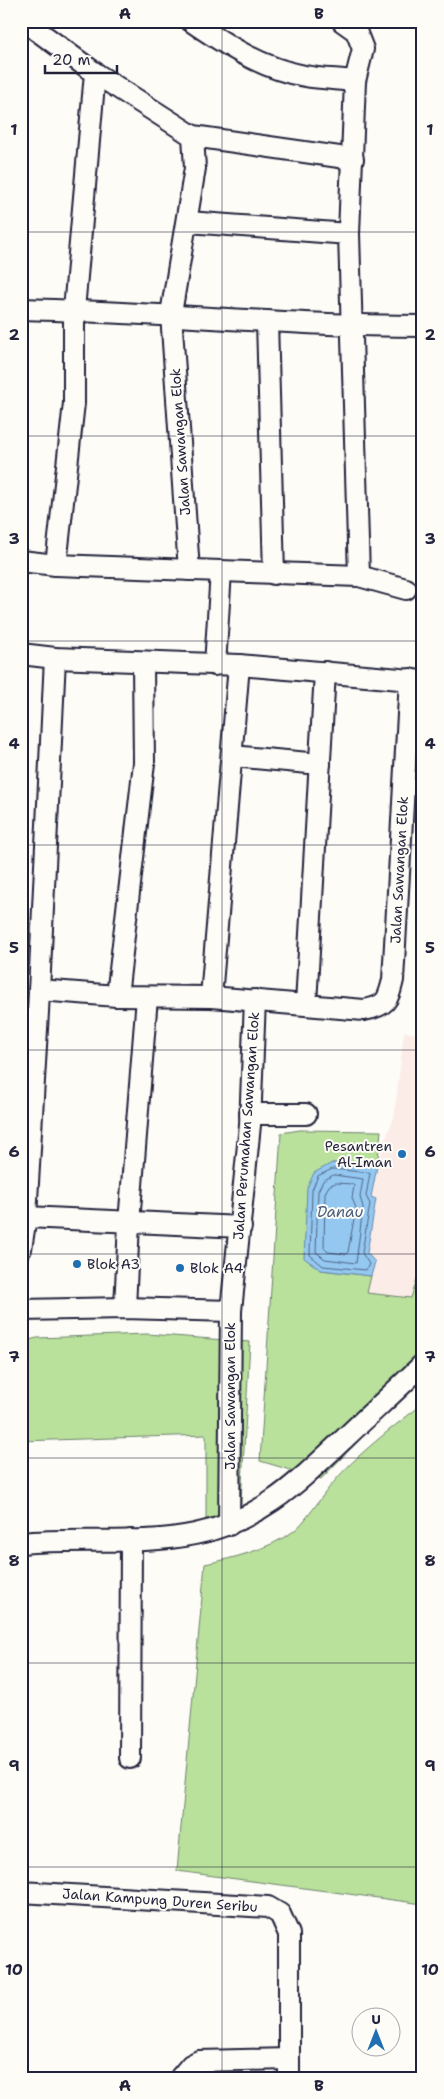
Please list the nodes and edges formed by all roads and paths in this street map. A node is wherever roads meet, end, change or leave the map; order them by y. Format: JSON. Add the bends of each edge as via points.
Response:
{"nodes":[{"id":1,"x":24,"y":21,"type":"edge"},
{"id":2,"x":191,"y":21,"type":"edge"},
{"id":3,"x":342,"y":21,"type":"edge"},
{"id":4,"x":94,"y":73,"type":"junction"},
{"id":5,"x":355,"y":81,"type":"junction"},
{"id":6,"x":193,"y":136,"type":"junction"},
{"id":7,"x":353,"y":159,"type":"junction"},
{"id":8,"x":188,"y":222,"type":"junction"},
{"id":9,"x":349,"y":234,"type":"junction"},
{"id":10,"x":21,"y":309,"type":"edge"},
{"id":11,"x":74,"y":310,"type":"junction"},
{"id":12,"x":171,"y":314,"type":"junction"},
{"id":13,"x":267,"y":321,"type":"junction"},
{"id":14,"x":350,"y":326,"type":"junction"},
{"id":15,"x":423,"y":326,"type":"edge"},
{"id":16,"x":21,"y":561,"type":"edge"},
{"id":17,"x":56,"y":565,"type":"junction"},
{"id":18,"x":189,"y":570,"type":"junction"},
{"id":19,"x":221,"y":571,"type":"junction"},
{"id":20,"x":274,"y":574,"type":"junction"},
{"id":21,"x":359,"y":576,"type":"junction"},
{"id":22,"x":406,"y":589,"type":"dead end"},
{"id":23,"x":21,"y":654,"type":"edge"},
{"id":24,"x":55,"y":658,"type":"junction"},
{"id":25,"x":143,"y":662,"type":"junction"},
{"id":26,"x":215,"y":665,"type":"junction"},
{"id":27,"x":239,"y":665,"type":"junction"},
{"id":28,"x":325,"y":672,"type":"junction"},
{"id":29,"x":416,"y":680,"type":"edge"},
{"id":30,"x":232,"y":756,"type":"junction"},
{"id":31,"x":320,"y":764,"type":"junction"},
{"id":32,"x":39,"y":990,"type":"junction"},
{"id":33,"x":117,"y":996,"type":"junction"},
{"id":34,"x":147,"y":997,"type":"junction"},
{"id":35,"x":212,"y":997,"type":"junction"},
{"id":36,"x":255,"y":1000,"type":"junction"},
{"id":37,"x":306,"y":1004,"type":"junction"},
{"id":38,"x":30,"y":1011,"type":"edge"},
{"id":39,"x":250,"y":1114,"type":"junction"},
{"id":40,"x":306,"y":1114,"type":"dead end"},
{"id":41,"x":26,"y":1217,"type":"junction"},
{"id":42,"x":128,"y":1223,"type":"junction"},
{"id":43,"x":241,"y":1227,"type":"junction"},
{"id":44,"x":21,"y":1249,"type":"edge"},
{"id":45,"x":125,"y":1308,"type":"junction"},
{"id":46,"x":21,"y":1310,"type":"edge"},
{"id":47,"x":231,"y":1311,"type":"junction"},
{"id":48,"x":423,"y":1364,"type":"edge"},
{"id":49,"x":229,"y":1526,"type":"junction"},
{"id":50,"x":131,"y":1540,"type":"junction"},
{"id":51,"x":21,"y":1543,"type":"edge"},
{"id":52,"x":130,"y":1758,"type":"dead end"},
{"id":53,"x":21,"y":1892,"type":"edge"},
{"id":54,"x":289,"y":2068,"type":"edge"},
{"id":55,"x":180,"y":2078,"type":"edge"}],
"edges":[{"from":1,"to":4,"type":"street"},
{"from":2,"to":5,"type":"street","via":[[218,39],[282,70],[305,76]]},
{"from":3,"to":5,"type":"street","via":[[356,31],[363,49]]},
{"from":4,"to":6,"type":"street"},
{"from":4,"to":11,"type":"street"},
{"from":5,"to":7,"type":"street"},
{"from":6,"to":7,"type":"street"},
{"from":6,"to":8,"type":"street","name":"Jalan Sawangan Elok","via":[[195,168]]},
{"from":7,"to":9,"type":"street"},
{"from":8,"to":9,"type":"street"},
{"from":8,"to":12,"type":"street","name":"Jalan Sawangan Elok"},
{"from":9,"to":14,"type":"street"},
{"from":10,"to":11,"type":"street"},
{"from":11,"to":12,"type":"street"},
{"from":11,"to":17,"type":"street","via":[[74,403]]},
{"from":12,"to":13,"type":"street"},
{"from":12,"to":18,"type":"street","name":"Jalan Sawangan Elok"},
{"from":13,"to":14,"type":"street"},
{"from":13,"to":20,"type":"street"},
{"from":14,"to":15,"type":"street"},
{"from":14,"to":21,"type":"street"},
{"from":16,"to":17,"type":"street"},
{"from":17,"to":18,"type":"street"},
{"from":18,"to":19,"type":"street"},
{"from":19,"to":20,"type":"street"},
{"from":19,"to":26,"type":"street"},
{"from":20,"to":21,"type":"street"},
{"from":21,"to":22,"type":"street"},
{"from":23,"to":24,"type":"street","name":"Jalan Sawangan Elok"},
{"from":24,"to":25,"type":"street","name":"Jalan Sawangan Elok"},
{"from":24,"to":32,"type":"street"},
{"from":25,"to":26,"type":"street","name":"Jalan Sawangan Elok"},
{"from":25,"to":33,"type":"street","via":[[144,763]]},
{"from":26,"to":27,"type":"street","name":"Jalan Sawangan Elok"},
{"from":27,"to":28,"type":"street","name":"Jalan Sawangan Elok"},
{"from":27,"to":30,"type":"street"},
{"from":28,"to":29,"type":"street","name":"Jalan Sawangan Elok"},
{"from":28,"to":31,"type":"street"},
{"from":29,"to":37,"type":"street","name":"Jalan Sawangan Elok","via":[[390,993],[382,1006],[364,1010]]},
{"from":30,"to":31,"type":"street"},
{"from":30,"to":35,"type":"street"},
{"from":31,"to":37,"type":"street"},
{"from":32,"to":33,"type":"street","name":"Jalan Sawangan Elok"},
{"from":32,"to":38,"type":"street"},
{"from":33,"to":34,"type":"street","name":"Jalan Sawangan Elok"},
{"from":34,"to":35,"type":"street","name":"Jalan Sawangan Elok"},
{"from":34,"to":42,"type":"street"},
{"from":35,"to":36,"type":"street","name":"Jalan Sawangan Elok"},
{"from":36,"to":37,"type":"street","name":"Jalan Sawangan Elok"},
{"from":36,"to":39,"type":"street","name":"Jalan Perumahan Sawangan Elok"},
{"from":38,"to":41,"type":"street"},
{"from":39,"to":40,"type":"street"},
{"from":39,"to":43,"type":"street","name":"Jalan Perumahan Sawangan Elok"},
{"from":41,"to":42,"type":"street"},
{"from":41,"to":44,"type":"street"},
{"from":42,"to":43,"type":"street"},
{"from":42,"to":45,"type":"street"},
{"from":43,"to":47,"type":"street","name":"Jalan Perumahan Sawangan Elok"},
{"from":45,"to":46,"type":"street","name":"Jalan Sawangan Elok"},
{"from":45,"to":47,"type":"street","name":"Jalan Sawangan Elok"},
{"from":47,"to":49,"type":"street","name":"Jalan Sawangan Elok"},
{"from":48,"to":49,"type":"street","via":[[287,1492]]},
{"from":49,"to":50,"type":"street","via":[[195,1534]]},
{"from":50,"to":51,"type":"street"},
{"from":50,"to":52,"type":"street"},
{"from":53,"to":54,"type":"street","name":"Jalan Kampung Duren Seribu","via":[[268,1907],[280,1914],[289,1934]]},
{"from":54,"to":55,"type":"street","via":[[199,2061]]}]}
